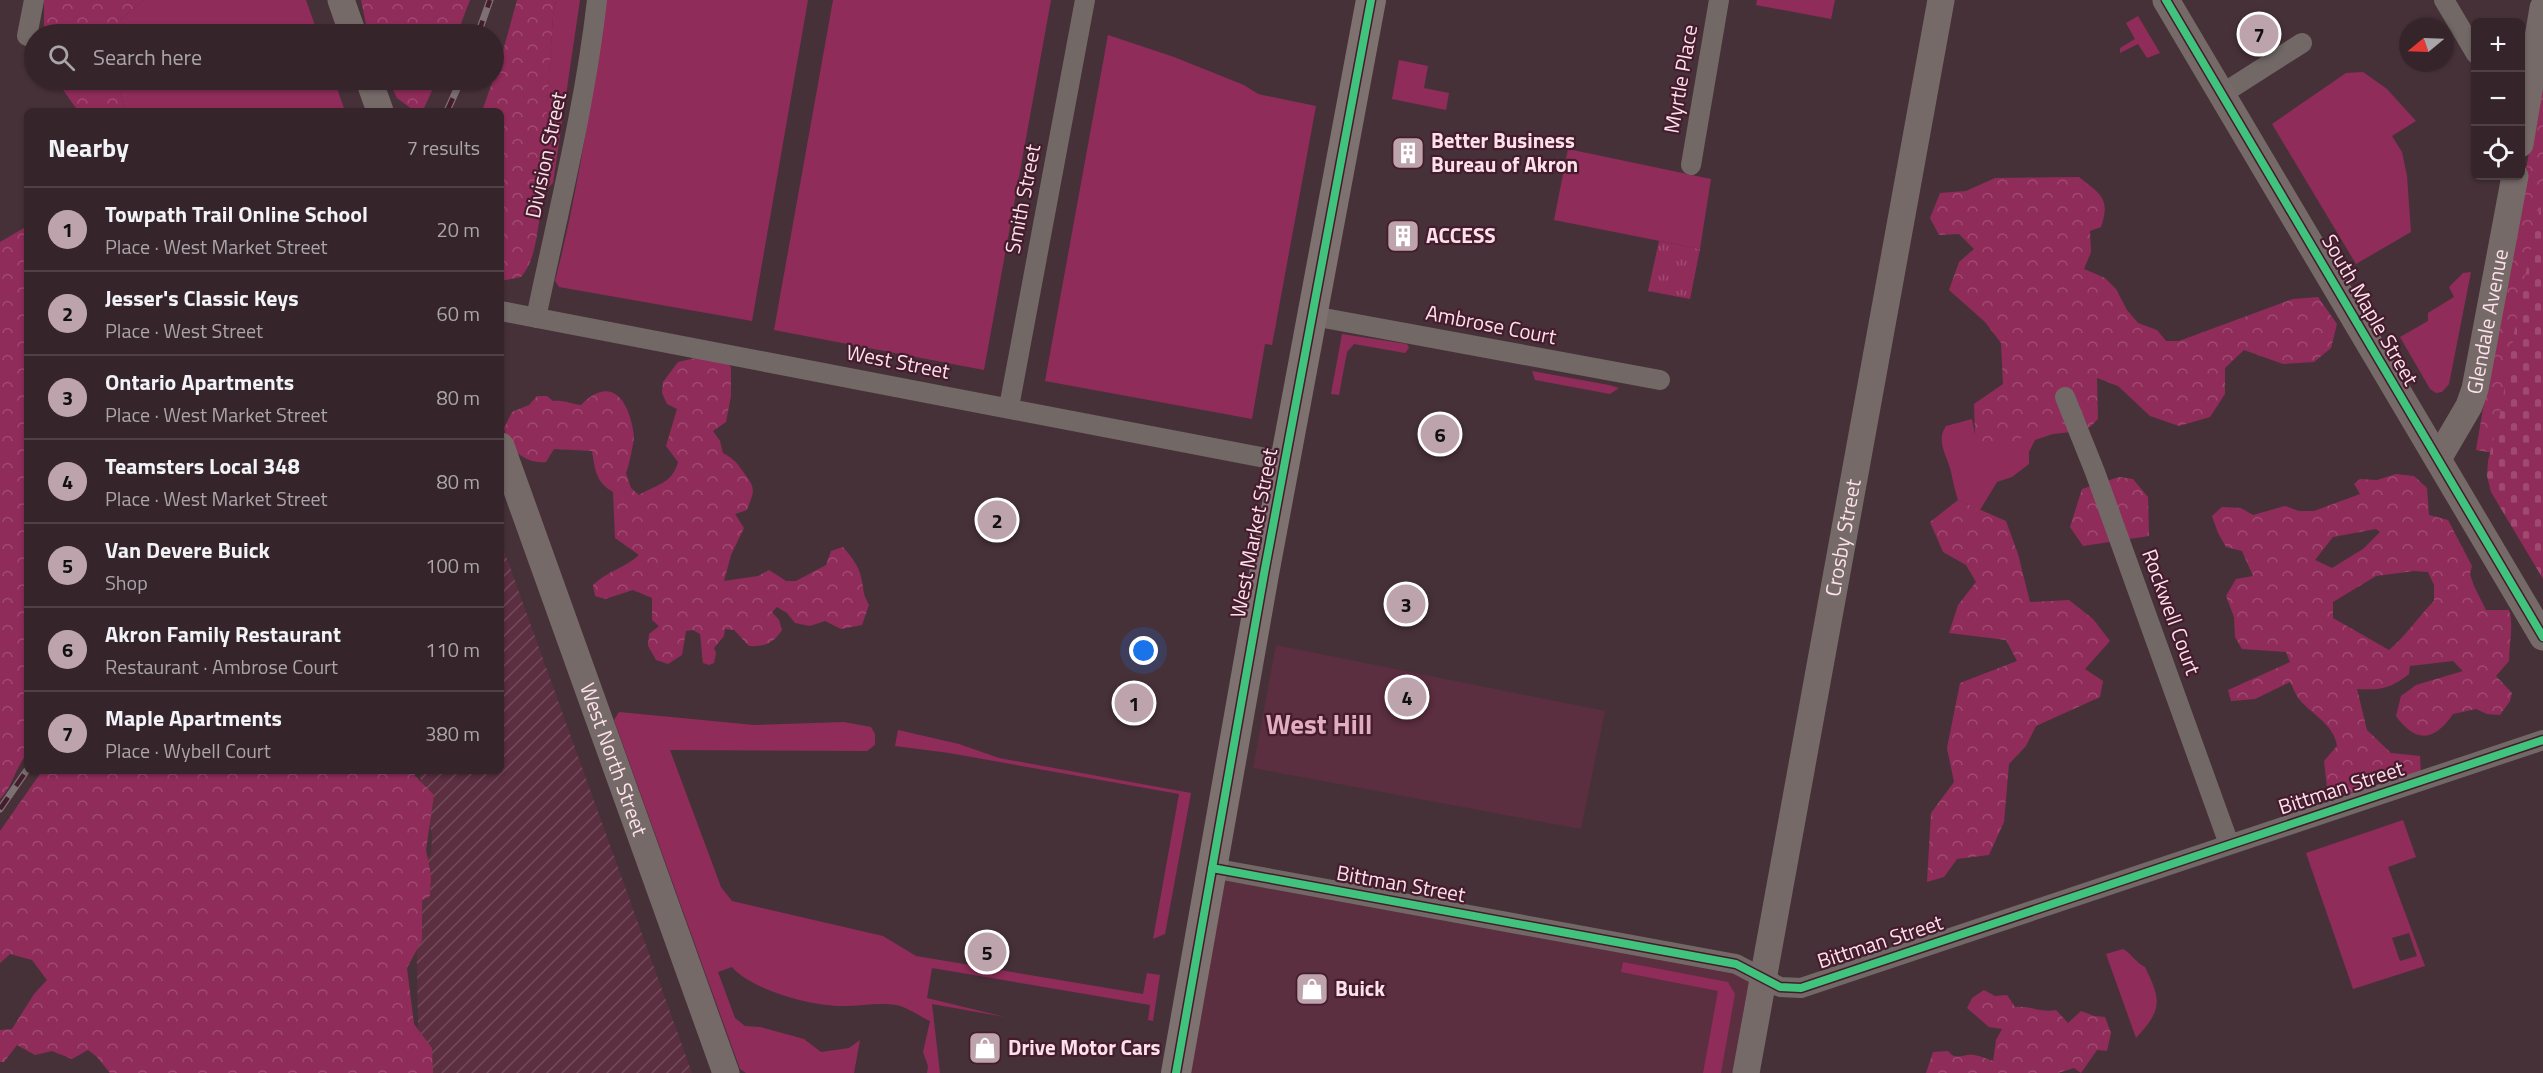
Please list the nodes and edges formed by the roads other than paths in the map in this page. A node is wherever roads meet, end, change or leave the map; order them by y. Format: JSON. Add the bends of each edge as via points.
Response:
{"nodes":[{"id":1,"x":34,"y":0,"type":"edge"},
{"id":2,"x":341,"y":0,"type":"edge"},
{"id":3,"x":597,"y":0,"type":"edge"},
{"id":4,"x":1085,"y":0,"type":"edge"},
{"id":5,"x":1371,"y":0,"type":"edge"},
{"id":6,"x":1719,"y":0,"type":"edge"},
{"id":7,"x":1941,"y":0,"type":"edge"},
{"id":8,"x":2166,"y":0,"type":"edge"},
{"id":9,"x":2444,"y":0,"type":"edge"},
{"id":10,"x":2543,"y":8,"type":"edge"},
{"id":11,"x":29,"y":24,"type":"edge"},
{"id":12,"x":349,"y":24,"type":"edge"},
{"id":13,"x":2302,"y":43,"type":"dead end"},
{"id":14,"x":2471,"y":47,"type":"edge"},
{"id":15,"x":373,"y":90,"type":"edge"},
{"id":16,"x":2222,"y":94,"type":"junction"},
{"id":17,"x":2525,"y":102,"type":"edge"},
{"id":18,"x":379,"y":108,"type":"edge"},
{"id":19,"x":1691,"y":165,"type":"dead end"},
{"id":20,"x":2514,"y":180,"type":"edge"},
{"id":21,"x":504,"y":313,"type":"edge"},
{"id":22,"x":1313,"y":316,"type":"junction"},
{"id":23,"x":536,"y":318,"type":"junction"},
{"id":24,"x":1660,"y":380,"type":"dead end"},
{"id":25,"x":2065,"y":397,"type":"dead end"},
{"id":26,"x":1009,"y":407,"type":"junction"},
{"id":27,"x":504,"y":454,"type":"edge"},
{"id":28,"x":2438,"y":459,"type":"junction"},
{"id":29,"x":1286,"y":462,"type":"junction"},
{"id":30,"x":2543,"y":637,"type":"edge"},
{"id":31,"x":2543,"y":740,"type":"edge"},
{"id":32,"x":2229,"y":844,"type":"junction"},
{"id":33,"x":1212,"y":868,"type":"junction"},
{"id":34,"x":1762,"y":976,"type":"junction"},
{"id":35,"x":726,"y":1073,"type":"edge"},
{"id":36,"x":1176,"y":1073,"type":"edge"},
{"id":37,"x":1746,"y":1073,"type":"edge"}],
"edges":[{"from":1,"to":11,"type":"street"},
{"from":2,"to":12,"type":"street"},
{"from":3,"to":23,"type":"street","name":"Division Street","via":[[583,97]]},
{"from":4,"to":26,"type":"street","name":"Smith Street"},
{"from":5,"to":22,"type":"main road","name":"West Market Street"},
{"from":6,"to":19,"type":"street","name":"Myrtle Place"},
{"from":7,"to":34,"type":"street","name":"Crosby Street"},
{"from":8,"to":16,"type":"street","name":"South Maple Street"},
{"from":9,"to":14,"type":"street"},
{"from":10,"to":17,"type":"street"},
{"from":13,"to":16,"type":"street"},
{"from":15,"to":18,"type":"street"},
{"from":16,"to":28,"type":"street","name":"South Maple Street"},
{"from":20,"to":28,"type":"street","name":"Glendale Avenue","via":[[2475,389]]},
{"from":21,"to":23,"type":"street","name":"West Street"},
{"from":22,"to":24,"type":"street","name":"Ambrose Court"},
{"from":22,"to":29,"type":"main road","name":"West Market Street"},
{"from":23,"to":26,"type":"street","name":"West Street"},
{"from":25,"to":32,"type":"street","name":"Rockwell Court"},
{"from":26,"to":29,"type":"street","name":"West Street"},
{"from":27,"to":35,"type":"street","name":"West North Street"},
{"from":28,"to":30,"type":"street","name":"South Maple Street"},
{"from":29,"to":33,"type":"main road","name":"West Market Street"},
{"from":31,"to":32,"type":"street","name":"Bittman Street"},
{"from":32,"to":34,"type":"street","name":"Bittman Street","via":[[1801,988],[1780,987]]},
{"from":33,"to":34,"type":"street","name":"Bittman Street","via":[[1736,964]]},
{"from":33,"to":36,"type":"main road","name":"West Market Street"},
{"from":34,"to":37,"type":"street","name":"Crosby Street"}]}
